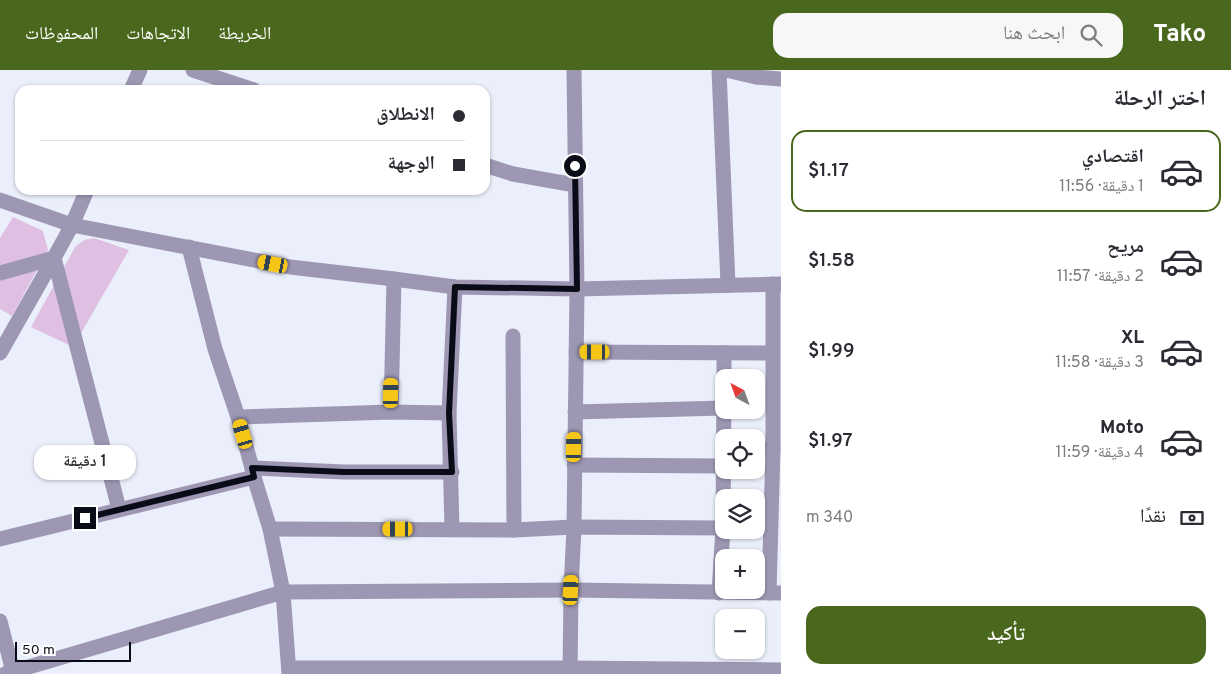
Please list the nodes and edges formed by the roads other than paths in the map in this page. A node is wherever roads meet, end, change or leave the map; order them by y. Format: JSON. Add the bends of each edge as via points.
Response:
{"nodes":[{"id":1,"x":140,"y":70,"type":"edge"},
{"id":2,"x":193,"y":70,"type":"edge"},
{"id":3,"x":574,"y":70,"type":"edge"},
{"id":4,"x":718,"y":70,"type":"edge"},
{"id":5,"x":726,"y":70,"type":"edge"},
{"id":6,"x":781,"y":79,"type":"edge"},
{"id":7,"x":133,"y":85,"type":"edge"},
{"id":8,"x":239,"y":85,"type":"edge"},
{"id":9,"x":490,"y":167,"type":"edge"},
{"id":10,"x":575,"y":185,"type":"junction"},
{"id":11,"x":85,"y":195,"type":"edge"},
{"id":12,"x":0,"y":200,"type":"edge"},
{"id":13,"x":72,"y":225,"type":"junction"},
{"id":14,"x":189,"y":247,"type":"junction"},
{"id":15,"x":54,"y":258,"type":"junction"},
{"id":16,"x":0,"y":274,"type":"edge"},
{"id":17,"x":394,"y":278,"type":"junction"},
{"id":18,"x":777,"y":284,"type":"edge"},
{"id":19,"x":728,"y":285,"type":"junction"},
{"id":20,"x":455,"y":287,"type":"junction"},
{"id":21,"x":577,"y":289,"type":"junction"},
{"id":22,"x":513,"y":336,"type":"dead end"},
{"id":23,"x":576,"y":352,"type":"junction"},
{"id":24,"x":0,"y":353,"type":"edge"},
{"id":25,"x":724,"y":353,"type":"junction"},
{"id":26,"x":772,"y":353,"type":"junction"},
{"id":27,"x":724,"y":369,"type":"edge"},
{"id":28,"x":715,"y":408,"type":"edge"},
{"id":29,"x":391,"y":412,"type":"junction"},
{"id":30,"x":575,"y":412,"type":"junction"},
{"id":31,"x":449,"y":413,"type":"junction"},
{"id":32,"x":238,"y":418,"type":"junction"},
{"id":33,"x":765,"y":449,"type":"edge"},
{"id":34,"x":773,"y":449,"type":"junction"},
{"id":35,"x":574,"y":465,"type":"junction"},
{"id":36,"x":715,"y":466,"type":"edge"},
{"id":37,"x":452,"y":472,"type":"junction"},
{"id":38,"x":253,"y":473,"type":"junction"},
{"id":39,"x":120,"y":509,"type":"junction"},
{"id":40,"x":574,"y":527,"type":"junction"},
{"id":41,"x":715,"y":528,"type":"edge"},
{"id":42,"x":270,"y":529,"type":"junction"},
{"id":43,"x":452,"y":529,"type":"junction"},
{"id":44,"x":514,"y":530,"type":"junction"},
{"id":45,"x":0,"y":539,"type":"edge"},
{"id":46,"x":571,"y":590,"type":"junction"},
{"id":47,"x":283,"y":592,"type":"junction"},
{"id":48,"x":715,"y":593,"type":"edge"},
{"id":49,"x":775,"y":593,"type":"edge"},
{"id":50,"x":0,"y":621,"type":"edge"},
{"id":51,"x":781,"y":670,"type":"edge"},
{"id":52,"x":289,"y":671,"type":"edge"},
{"id":53,"x":570,"y":671,"type":"edge"},
{"id":54,"x":9,"y":673,"type":"edge"}],
"edges":[{"from":1,"to":7,"type":"street"},
{"from":2,"to":8,"type":"street"},
{"from":3,"to":10,"type":"street"},
{"from":4,"to":19,"type":"street"},
{"from":5,"to":6,"type":"street"},
{"from":9,"to":10,"type":"street"},
{"from":10,"to":21,"type":"street"},
{"from":11,"to":13,"type":"street"},
{"from":12,"to":13,"type":"street"},
{"from":13,"to":14,"type":"street"},
{"from":13,"to":15,"type":"street"},
{"from":14,"to":17,"type":"street","via":[[290,267]]},
{"from":14,"to":32,"type":"street","via":[[215,349]]},
{"from":15,"to":16,"type":"street"},
{"from":15,"to":24,"type":"street"},
{"from":15,"to":39,"type":"street"},
{"from":17,"to":20,"type":"street"},
{"from":17,"to":29,"type":"street"},
{"from":18,"to":19,"type":"street"},
{"from":18,"to":26,"type":"street"},
{"from":19,"to":21,"type":"street"},
{"from":20,"to":21,"type":"street"},
{"from":20,"to":31,"type":"street"},
{"from":21,"to":23,"type":"street"},
{"from":22,"to":44,"type":"street"},
{"from":23,"to":25,"type":"street"},
{"from":23,"to":30,"type":"street"},
{"from":25,"to":26,"type":"street"},
{"from":25,"to":27,"type":"street"},
{"from":26,"to":34,"type":"street"},
{"from":28,"to":30,"type":"street"},
{"from":29,"to":31,"type":"street"},
{"from":29,"to":32,"type":"street"},
{"from":30,"to":35,"type":"street"},
{"from":31,"to":37,"type":"street"},
{"from":32,"to":38,"type":"street"},
{"from":33,"to":34,"type":"street"},
{"from":34,"to":49,"type":"street"},
{"from":35,"to":36,"type":"street"},
{"from":35,"to":40,"type":"street"},
{"from":37,"to":38,"type":"street"},
{"from":37,"to":43,"type":"street"},
{"from":38,"to":39,"type":"street"},
{"from":38,"to":42,"type":"street"},
{"from":39,"to":45,"type":"street"},
{"from":40,"to":41,"type":"street"},
{"from":40,"to":44,"type":"street"},
{"from":40,"to":46,"type":"street"},
{"from":42,"to":43,"type":"street"},
{"from":42,"to":47,"type":"street"},
{"from":43,"to":44,"type":"street"},
{"from":46,"to":47,"type":"street"},
{"from":46,"to":48,"type":"street"},
{"from":46,"to":53,"type":"street"},
{"from":47,"to":52,"type":"street"},
{"from":47,"to":54,"type":"street"},
{"from":50,"to":54,"type":"street"},
{"from":51,"to":53,"type":"street"},
{"from":52,"to":53,"type":"street"}]}
